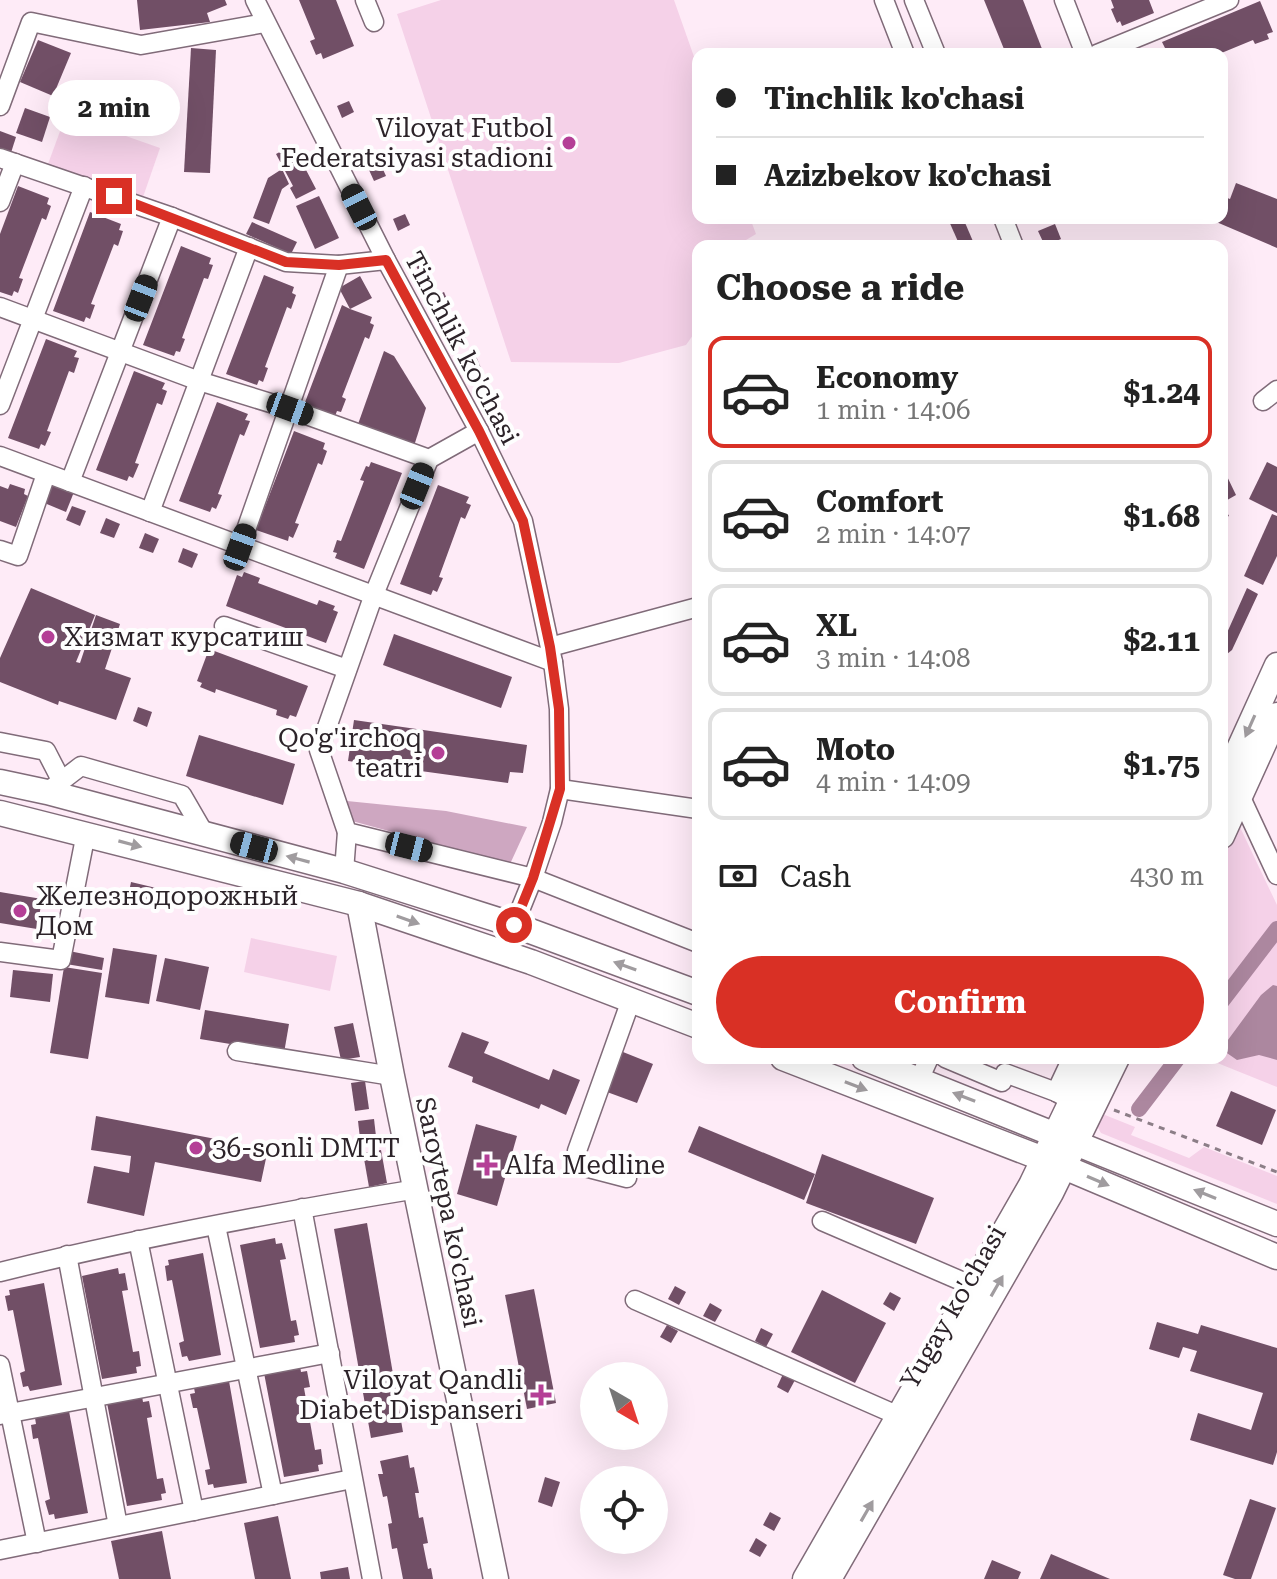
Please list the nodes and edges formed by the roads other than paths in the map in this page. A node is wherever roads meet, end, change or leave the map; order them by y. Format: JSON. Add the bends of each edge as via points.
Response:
{"nodes":[{"id":1,"x":255,"y":0,"type":"edge"},
{"id":2,"x":365,"y":0,"type":"edge"},
{"id":3,"x":884,"y":0,"type":"edge"},
{"id":4,"x":1064,"y":0,"type":"edge"},
{"id":5,"x":1229,"y":0,"type":"edge"},
{"id":6,"x":916,"y":6,"type":"edge"},
{"id":7,"x":1179,"y":9,"type":"edge"},
{"id":8,"x":374,"y":22,"type":"dead end"},
{"id":9,"x":893,"y":22,"type":"junction"},
{"id":10,"x":265,"y":23,"type":"junction"},
{"id":11,"x":903,"y":48,"type":"edge"},
{"id":12,"x":934,"y":48,"type":"edge"},
{"id":13,"x":1083,"y":48,"type":"edge"},
{"id":14,"x":1108,"y":48,"type":"edge"},
{"id":15,"x":0,"y":106,"type":"edge"},
{"id":16,"x":8,"y":160,"type":"edge"},
{"id":17,"x":84,"y":186,"type":"junction"},
{"id":18,"x":0,"y":202,"type":"edge"},
{"id":19,"x":172,"y":217,"type":"junction"},
{"id":20,"x":249,"y":247,"type":"junction"},
{"id":21,"x":386,"y":260,"type":"junction"},
{"id":22,"x":339,"y":265,"type":"junction"},
{"id":23,"x":0,"y":307,"type":"edge"},
{"id":24,"x":33,"y":320,"type":"junction"},
{"id":25,"x":121,"y":351,"type":"junction"},
{"id":26,"x":199,"y":381,"type":"junction"},
{"id":27,"x":0,"y":405,"type":"edge"},
{"id":28,"x":290,"y":409,"type":"junction"},
{"id":29,"x":479,"y":431,"type":"junction"},
{"id":30,"x":0,"y":456,"type":"edge"},
{"id":31,"x":429,"y":459,"type":"junction"},
{"id":32,"x":46,"y":474,"type":"junction"},
{"id":33,"x":70,"y":482,"type":"junction"},
{"id":34,"x":150,"y":512,"type":"junction"},
{"id":35,"x":240,"y":547,"type":"junction"},
{"id":36,"x":0,"y":550,"type":"edge"},
{"id":37,"x":373,"y":597,"type":"junction"},
{"id":38,"x":692,"y":609,"type":"edge"},
{"id":39,"x":224,"y":626,"type":"dead end"},
{"id":40,"x":552,"y":654,"type":"junction"},
{"id":41,"x":1277,"y":665,"type":"edge"},
{"id":42,"x":347,"y":669,"type":"junction"},
{"id":43,"x":1277,"y":715,"type":"edge"},
{"id":44,"x":0,"y":742,"type":"edge"},
{"id":45,"x":1228,"y":778,"type":"edge"},
{"id":46,"x":0,"y":782,"type":"edge"},
{"id":47,"x":54,"y":786,"type":"junction"},
{"id":48,"x":560,"y":789,"type":"junction"},
{"id":49,"x":692,"y":808,"type":"edge"},
{"id":50,"x":0,"y":813,"type":"edge"},
{"id":51,"x":347,"y":832,"type":"junction"},
{"id":52,"x":86,"y":833,"type":"junction"},
{"id":53,"x":204,"y":833,"type":"junction"},
{"id":54,"x":344,"y":871,"type":"junction"},
{"id":55,"x":1277,"y":875,"type":"edge"},
{"id":56,"x":533,"y":878,"type":"junction"},
{"id":57,"x":359,"y":904,"type":"junction"},
{"id":58,"x":514,"y":925,"type":"junction"},
{"id":59,"x":692,"y":941,"type":"edge"},
{"id":60,"x":0,"y":952,"type":"edge"},
{"id":61,"x":692,"y":991,"type":"edge"},
{"id":62,"x":631,"y":1000,"type":"junction"},
{"id":63,"x":692,"y":1024,"type":"edge"},
{"id":64,"x":237,"y":1051,"type":"dead end"},
{"id":65,"x":798,"y":1064,"type":"edge"},
{"id":66,"x":897,"y":1064,"type":"edge"},
{"id":67,"x":959,"y":1064,"type":"edge"},
{"id":68,"x":1072,"y":1064,"type":"edge"},
{"id":69,"x":1090,"y":1064,"type":"edge"},
{"id":70,"x":1111,"y":1064,"type":"edge"},
{"id":71,"x":924,"y":1069,"type":"edge"},
{"id":72,"x":392,"y":1076,"type":"junction"},
{"id":73,"x":1075,"y":1099,"type":"junction"},
{"id":74,"x":1067,"y":1138,"type":"junction"},
{"id":75,"x":1054,"y":1163,"type":"junction"},
{"id":76,"x":627,"y":1178,"type":"dead end"},
{"id":77,"x":417,"y":1189,"type":"junction"},
{"id":78,"x":302,"y":1208,"type":"junction"},
{"id":79,"x":822,"y":1221,"type":"dead end"},
{"id":80,"x":1277,"y":1224,"type":"edge"},
{"id":81,"x":216,"y":1226,"type":"junction"},
{"id":82,"x":138,"y":1240,"type":"junction"},
{"id":83,"x":67,"y":1255,"type":"junction"},
{"id":84,"x":1277,"y":1257,"type":"edge"},
{"id":85,"x":0,"y":1272,"type":"edge"},
{"id":86,"x":973,"y":1286,"type":"junction"},
{"id":87,"x":635,"y":1300,"type":"dead end"},
{"id":88,"x":330,"y":1353,"type":"junction"},
{"id":89,"x":0,"y":1365,"type":"edge"},
{"id":90,"x":247,"y":1369,"type":"junction"},
{"id":91,"x":167,"y":1384,"type":"junction"},
{"id":92,"x":94,"y":1398,"type":"junction"},
{"id":93,"x":5,"y":1415,"type":"edge"},
{"id":94,"x":899,"y":1416,"type":"junction"},
{"id":95,"x":352,"y":1479,"type":"junction"},
{"id":96,"x":273,"y":1495,"type":"junction"},
{"id":97,"x":194,"y":1511,"type":"junction"},
{"id":98,"x":118,"y":1526,"type":"junction"},
{"id":99,"x":37,"y":1543,"type":"junction"},
{"id":100,"x":0,"y":1550,"type":"edge"},
{"id":101,"x":372,"y":1579,"type":"edge"},
{"id":102,"x":496,"y":1579,"type":"edge"},
{"id":103,"x":805,"y":1579,"type":"edge"},
{"id":104,"x":829,"y":1579,"type":"edge"}],
"edges":[{"from":1,"to":10,"type":"street","name":"Tinchlik ko'chasi"},
{"from":2,"to":8,"type":"street"},
{"from":3,"to":9,"type":"street"},
{"from":4,"to":13,"type":"street"},
{"from":5,"to":7,"type":"street"},
{"from":6,"to":9,"type":"street"},
{"from":6,"to":12,"type":"street"},
{"from":7,"to":14,"type":"street"},
{"from":9,"to":11,"type":"street"},
{"from":10,"to":15,"type":"street","via":[[141,45],[31,22]]},
{"from":10,"to":21,"type":"street","name":"Tinchlik ko'chasi"},
{"from":16,"to":17,"type":"street"},
{"from":16,"to":18,"type":"street"},
{"from":17,"to":19,"type":"street"},
{"from":17,"to":24,"type":"street"},
{"from":19,"to":20,"type":"street"},
{"from":19,"to":25,"type":"street"},
{"from":20,"to":22,"type":"street","via":[[286,262]]},
{"from":20,"to":26,"type":"street"},
{"from":21,"to":22,"type":"street"},
{"from":21,"to":29,"type":"street","name":"Tinchlik ko'chasi"},
{"from":22,"to":28,"type":"street"},
{"from":23,"to":24,"type":"street"},
{"from":24,"to":25,"type":"street"},
{"from":24,"to":27,"type":"street"},
{"from":25,"to":26,"type":"street"},
{"from":25,"to":33,"type":"street"},
{"from":26,"to":28,"type":"street"},
{"from":26,"to":34,"type":"street"},
{"from":28,"to":31,"type":"street"},
{"from":28,"to":35,"type":"street"},
{"from":29,"to":31,"type":"street"},
{"from":29,"to":40,"type":"street","name":"Tinchlik ko'chasi","via":[[523,521]]},
{"from":30,"to":32,"type":"street"},
{"from":31,"to":37,"type":"street"},
{"from":32,"to":33,"type":"street"},
{"from":32,"to":36,"type":"street","via":[[18,556]]},
{"from":33,"to":34,"type":"street"},
{"from":34,"to":35,"type":"street"},
{"from":35,"to":37,"type":"street"},
{"from":37,"to":40,"type":"street"},
{"from":37,"to":42,"type":"street"},
{"from":38,"to":40,"type":"street"},
{"from":39,"to":42,"type":"street"},
{"from":40,"to":48,"type":"street","name":"Tinchlik ko'chasi"},
{"from":41,"to":45,"type":"main road","one_way":true},
{"from":42,"to":51,"type":"street","via":[[319,750]]},
{"from":43,"to":45,"type":"main road"},
{"from":44,"to":47,"type":"street","via":[[46,751]]},
{"from":45,"to":55,"type":"street"},
{"from":46,"to":47,"type":"main road"},
{"from":47,"to":53,"type":"main road"},
{"from":47,"to":53,"type":"street","via":[[81,766],[182,795]]},
{"from":48,"to":49,"type":"street"},
{"from":48,"to":56,"type":"street","name":"Tinchlik ko'chasi"},
{"from":50,"to":52,"type":"main road"},
{"from":51,"to":54,"type":"street"},
{"from":51,"to":56,"type":"street"},
{"from":52,"to":57,"type":"main road","one_way":true},
{"from":52,"to":60,"type":"street","via":[[61,960]]},
{"from":54,"to":53,"type":"main road","one_way":true},
{"from":54,"to":58,"type":"main road"},
{"from":56,"to":58,"type":"street","name":"Tinchlik ko'chasi"},
{"from":56,"to":59,"type":"street"},
{"from":57,"to":62,"type":"main road","one_way":true},
{"from":57,"to":72,"type":"main road","name":"Saroytepa ko'chasi"},
{"from":61,"to":58,"type":"main road","one_way":true},
{"from":62,"to":63,"type":"main road"},
{"from":62,"to":76,"type":"street","via":[[577,1151],[581,1166]]},
{"from":64,"to":72,"type":"street"},
{"from":65,"to":75,"type":"main road","one_way":true},
{"from":66,"to":71,"type":"main road"},
{"from":67,"to":73,"type":"street","via":[[1002,1082],[1005,1073]]},
{"from":68,"to":73,"type":"street"},
{"from":69,"to":73,"type":"main road","name":"Yugay ko'chasi"},
{"from":70,"to":73,"type":"main road","name":"Yugay ko'chasi"},
{"from":74,"to":71,"type":"main road","one_way":true},
{"from":72,"to":77,"type":"main road","name":"Saroytepa ko'chasi"},
{"from":73,"to":74,"type":"main road","name":"Yugay ko'chasi"},
{"from":74,"to":75,"type":"main road","name":"Yugay ko'chasi"},
{"from":80,"to":74,"type":"main road","one_way":true},
{"from":75,"to":84,"type":"main road","one_way":true},
{"from":75,"to":86,"type":"main road","name":"Yugay ko'chasi"},
{"from":104,"to":75,"type":"main road","name":"Yugay ko'chasi","one_way":true},
{"from":77,"to":78,"type":"street"},
{"from":77,"to":102,"type":"main road","name":"Saroytepa ko'chasi"},
{"from":78,"to":81,"type":"street"},
{"from":78,"to":88,"type":"street"},
{"from":79,"to":86,"type":"street"},
{"from":81,"to":82,"type":"street"},
{"from":81,"to":90,"type":"street"},
{"from":82,"to":83,"type":"street"},
{"from":82,"to":91,"type":"street"},
{"from":83,"to":85,"type":"street"},
{"from":83,"to":92,"type":"street"},
{"from":86,"to":94,"type":"main road","name":"Yugay ko'chasi"},
{"from":87,"to":94,"type":"street"},
{"from":88,"to":90,"type":"street"},
{"from":88,"to":95,"type":"street"},
{"from":89,"to":93,"type":"street"},
{"from":90,"to":91,"type":"street"},
{"from":90,"to":96,"type":"street"},
{"from":91,"to":92,"type":"street"},
{"from":91,"to":97,"type":"street"},
{"from":92,"to":93,"type":"street"},
{"from":92,"to":98,"type":"street"},
{"from":93,"to":99,"type":"street"},
{"from":94,"to":103,"type":"main road","name":"Yugay ko'chasi"},
{"from":95,"to":96,"type":"street"},
{"from":95,"to":101,"type":"street"},
{"from":96,"to":97,"type":"street"},
{"from":97,"to":98,"type":"street"},
{"from":98,"to":99,"type":"street"},
{"from":99,"to":100,"type":"street"}]}
